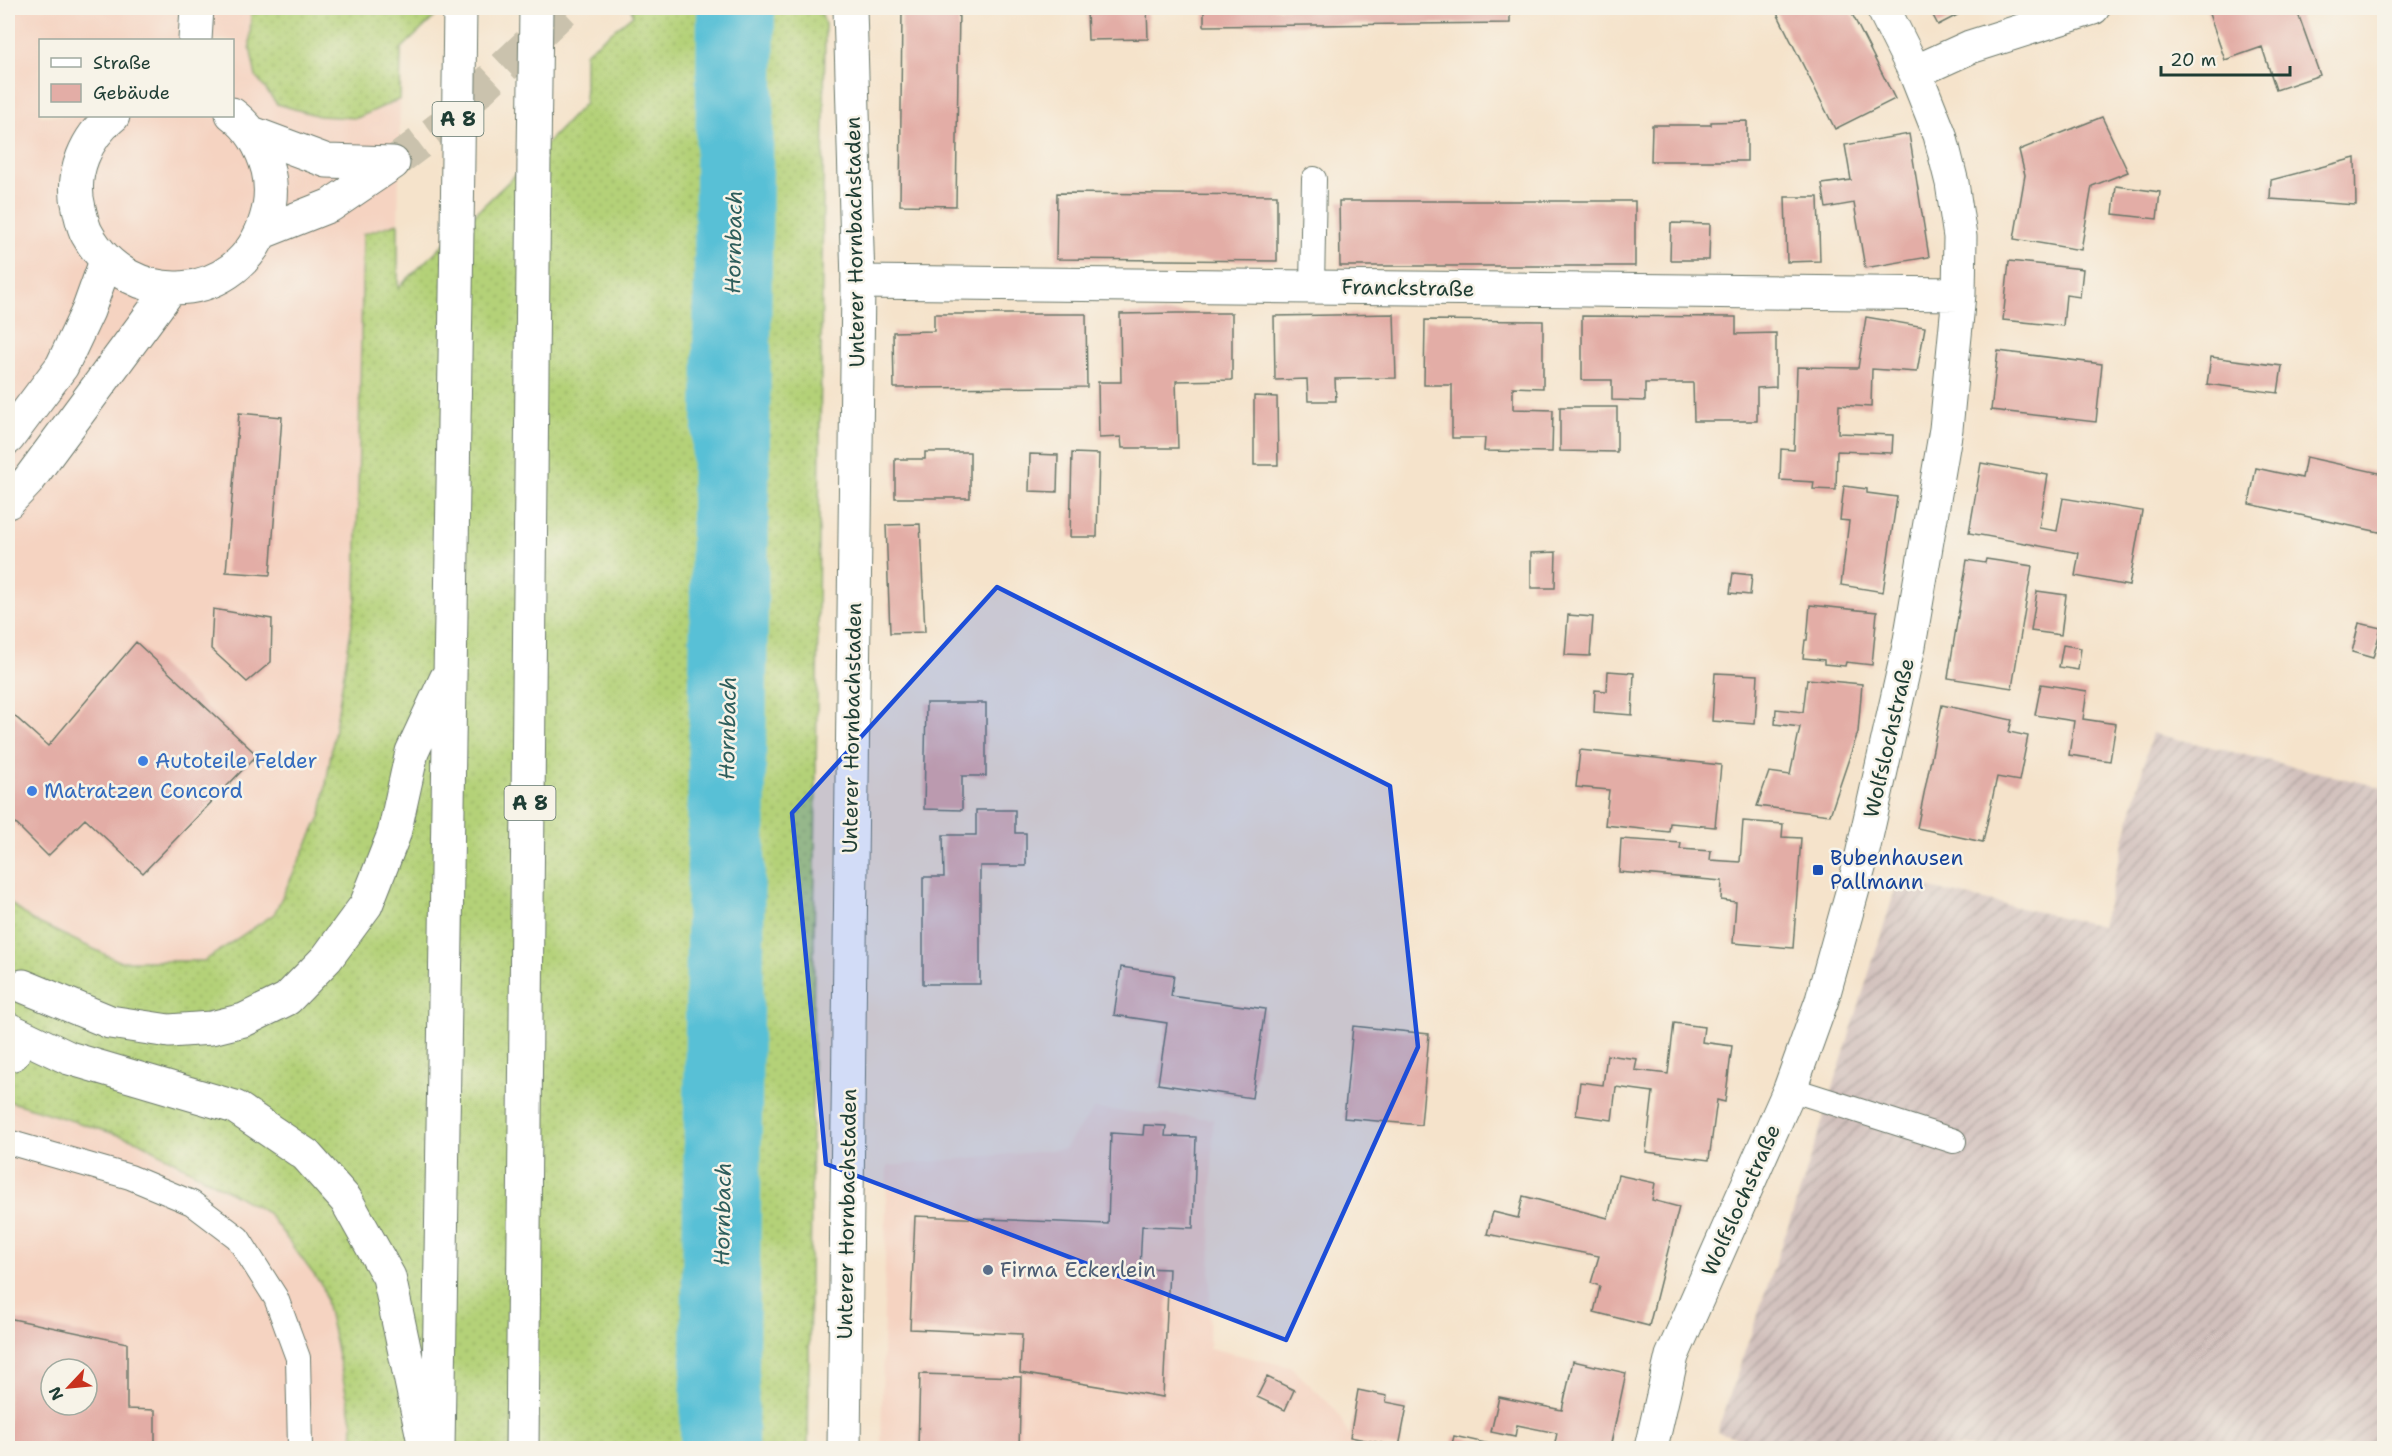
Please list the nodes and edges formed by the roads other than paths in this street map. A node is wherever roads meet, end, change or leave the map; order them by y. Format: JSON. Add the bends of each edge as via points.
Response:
{"nodes":[{"id":1,"x":197,"y":8,"type":"edge"},
{"id":2,"x":460,"y":8,"type":"edge"},
{"id":3,"x":537,"y":8,"type":"edge"},
{"id":4,"x":850,"y":8,"type":"edge"},
{"id":5,"x":1883,"y":8,"type":"edge"},
{"id":6,"x":2093,"y":8,"type":"edge"},
{"id":7,"x":195,"y":39,"type":"edge"},
{"id":8,"x":1914,"y":72,"type":"junction"},
{"id":9,"x":112,"y":117,"type":"edge"},
{"id":10,"x":242,"y":124,"type":"edge"},
{"id":11,"x":1314,"y":178,"type":"dead end"},
{"id":12,"x":263,"y":232,"type":"junction"},
{"id":13,"x":106,"y":261,"type":"junction"},
{"id":14,"x":858,"y":282,"type":"junction"},
{"id":15,"x":1312,"y":287,"type":"junction"},
{"id":16,"x":170,"y":289,"type":"junction"},
{"id":17,"x":1959,"y":294,"type":"junction"},
{"id":18,"x":8,"y":438,"type":"edge"},
{"id":19,"x":8,"y":502,"type":"edge"},
{"id":20,"x":452,"y":667,"type":"junction"},
{"id":21,"x":23,"y":986,"type":"dead end"},
{"id":22,"x":9,"y":1045,"type":"edge"},
{"id":23,"x":1790,"y":1089,"type":"junction"},
{"id":24,"x":1954,"y":1141,"type":"dead end"},
{"id":25,"x":8,"y":1142,"type":"edge"},
{"id":26,"x":300,"y":1449,"type":"edge"},
{"id":27,"x":426,"y":1449,"type":"edge"},
{"id":28,"x":438,"y":1449,"type":"edge"},
{"id":29,"x":522,"y":1449,"type":"edge"},
{"id":30,"x":844,"y":1449,"type":"edge"},
{"id":31,"x":1651,"y":1449,"type":"edge"}],
"edges":[{"from":1,"to":7,"type":"main road"},
{"from":2,"to":20,"type":"main road","number":"A 8","bridge":true},
{"from":3,"to":29,"type":"main road","number":"A 8","bridge":true},
{"from":4,"to":14,"type":"main road","name":"Unterer Hornbachstaden"},
{"from":5,"to":8,"type":"main road","name":"Wolfslochstraße"},
{"from":6,"to":8,"type":"main road","via":[[1970,46]]},
{"from":8,"to":17,"type":"main road","name":"Wolfslochstraße","via":[[1940,135],[1952,183],[1960,237]]},
{"from":9,"to":13,"type":"main road","via":[[86,148],[79,169],[77,200],[86,233]]},
{"from":10,"to":12,"type":"main road","via":[[264,156],[271,181]]},
{"from":10,"to":12,"type":"main road","via":[[327,161],[393,163],[331,205]]},
{"from":11,"to":15,"type":"lane"},
{"from":12,"to":16,"type":"main road","via":[[247,256],[225,274],[198,286]]},
{"from":13,"to":16,"type":"main road","via":[[125,276]]},
{"from":13,"to":18,"type":"main road","via":[[62,366]]},
{"from":14,"to":15,"type":"main road","name":"Franckstraße"},
{"from":14,"to":30,"type":"main road","name":"Unterer Hornbachstaden"},
{"from":15,"to":17,"type":"main road","name":"Franckstraße"},
{"from":16,"to":19,"type":"main road","via":[[28,482]]},
{"from":17,"to":23,"type":"main road","name":"Wolfslochstraße","via":[[1946,429],[1909,646],[1860,864],[1822,1000]]},
{"from":20,"to":21,"type":"main road","via":[[412,752],[394,834],[366,905],[327,958],[287,999],[244,1020],[211,1028],[169,1031],[110,1022]]},
{"from":20,"to":28,"type":"main road","number":"A 8"},
{"from":22,"to":27,"type":"main road","via":[[69,1058],[235,1107],[306,1155],[346,1200],[389,1277]]},
{"from":23,"to":24,"type":"lane"},
{"from":23,"to":31,"type":"main road","name":"Wolfslochstraße","via":[[1672,1356]]},
{"from":25,"to":26,"type":"lane","via":[[130,1177],[192,1203],[238,1238],[276,1298],[298,1358]]}]}
